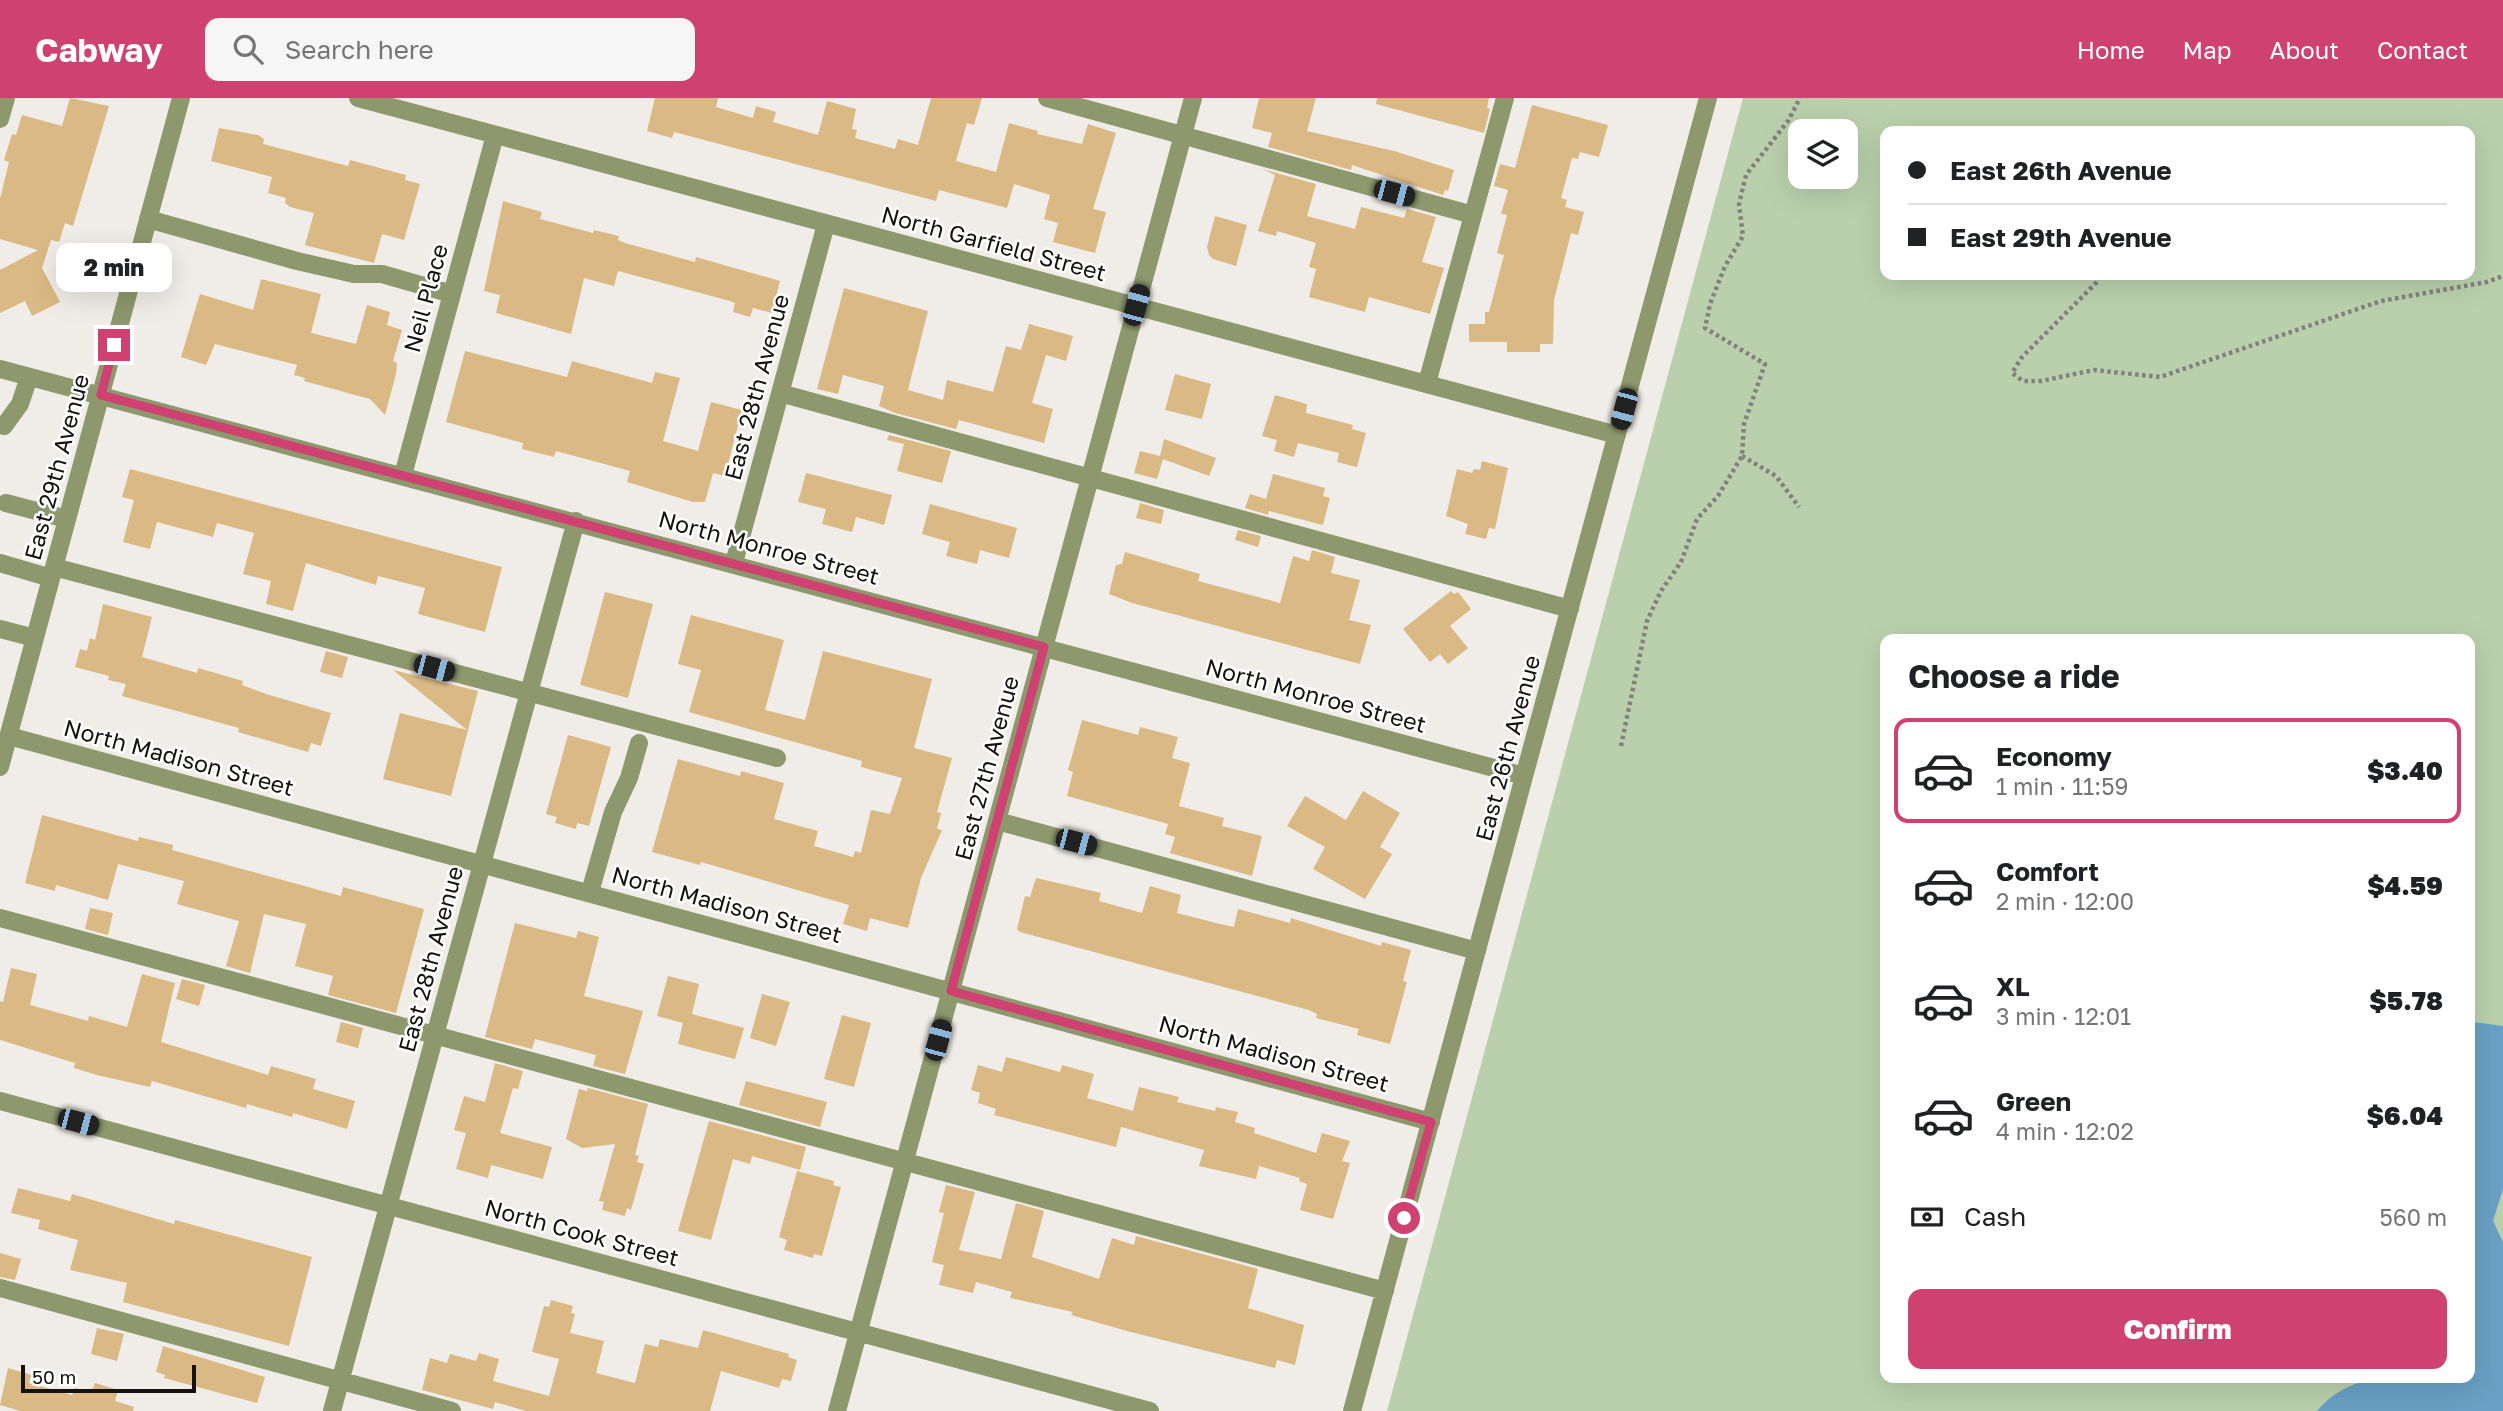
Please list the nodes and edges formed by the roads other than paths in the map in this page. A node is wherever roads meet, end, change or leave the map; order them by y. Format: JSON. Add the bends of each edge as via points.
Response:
{"nodes":[{"id":1,"x":6,"y":98,"type":"edge"},
{"id":2,"x":181,"y":98,"type":"edge"},
{"id":3,"x":358,"y":98,"type":"edge"},
{"id":4,"x":1047,"y":98,"type":"edge"},
{"id":5,"x":1193,"y":98,"type":"edge"},
{"id":6,"x":1505,"y":98,"type":"edge"},
{"id":7,"x":1708,"y":98,"type":"edge"},
{"id":8,"x":0,"y":119,"type":"edge"},
{"id":9,"x":495,"y":135,"type":"junction"},
{"id":10,"x":1183,"y":135,"type":"junction"},
{"id":11,"x":1473,"y":215,"type":"junction"},
{"id":12,"x":149,"y":219,"type":"junction"},
{"id":13,"x":826,"y":224,"type":"junction"},
{"id":14,"x":452,"y":294,"type":"junction"},
{"id":15,"x":1136,"y":305,"type":"junction"},
{"id":16,"x":0,"y":369,"type":"edge"},
{"id":17,"x":29,"y":377,"type":"junction"},
{"id":18,"x":1427,"y":383,"type":"junction"},
{"id":19,"x":780,"y":393,"type":"junction"},
{"id":20,"x":101,"y":395,"type":"junction"},
{"id":21,"x":4,"y":426,"type":"dead end"},
{"id":22,"x":1617,"y":435,"type":"junction"},
{"id":23,"x":403,"y":475,"type":"junction"},
{"id":24,"x":1090,"y":477,"type":"junction"},
{"id":25,"x":6,"y":503,"type":"dead end"},
{"id":26,"x":67,"y":519,"type":"junction"},
{"id":27,"x":576,"y":521,"type":"junction"},
{"id":28,"x":0,"y":563,"type":"edge"},
{"id":29,"x":734,"y":563,"type":"junction"},
{"id":30,"x":52,"y":572,"type":"junction"},
{"id":31,"x":1570,"y":609,"type":"junction"},
{"id":32,"x":0,"y":629,"type":"edge"},
{"id":33,"x":35,"y":638,"type":"junction"},
{"id":34,"x":1044,"y":647,"type":"junction"},
{"id":35,"x":528,"y":693,"type":"junction"},
{"id":36,"x":0,"y":694,"type":"edge"},
{"id":37,"x":19,"y":698,"type":"junction"},
{"id":38,"x":9,"y":736,"type":"junction"},
{"id":39,"x":639,"y":743,"type":"dead end"},
{"id":40,"x":777,"y":758,"type":"dead end"},
{"id":41,"x":1,"y":760,"type":"edge"},
{"id":42,"x":1524,"y":776,"type":"junction"},
{"id":43,"x":997,"y":821,"type":"junction"},
{"id":44,"x":482,"y":863,"type":"junction"},
{"id":45,"x":590,"y":892,"type":"junction"},
{"id":46,"x":0,"y":918,"type":"edge"},
{"id":47,"x":1477,"y":951,"type":"junction"},
{"id":48,"x":951,"y":991,"type":"junction"},
{"id":49,"x":435,"y":1033,"type":"junction"},
{"id":50,"x":0,"y":1101,"type":"edge"},
{"id":51,"x":1431,"y":1122,"type":"junction"},
{"id":52,"x":905,"y":1163,"type":"junction"},
{"id":53,"x":389,"y":1204,"type":"junction"},
{"id":54,"x":0,"y":1288,"type":"edge"},
{"id":55,"x":1385,"y":1291,"type":"junction"},
{"id":56,"x":859,"y":1334,"type":"junction"},
{"id":57,"x":341,"y":1380,"type":"junction"},
{"id":58,"x":332,"y":1411,"type":"edge"},
{"id":59,"x":452,"y":1411,"type":"edge"},
{"id":60,"x":837,"y":1411,"type":"edge"},
{"id":61,"x":1150,"y":1411,"type":"edge"},
{"id":62,"x":1352,"y":1411,"type":"edge"}],
"edges":[{"from":1,"to":8,"type":"street"},
{"from":2,"to":12,"type":"street","name":"East 29th Avenue"},
{"from":3,"to":9,"type":"street","name":"North Garfield Street"},
{"from":4,"to":10,"type":"street"},
{"from":5,"to":10,"type":"street","name":"East 27th Avenue"},
{"from":6,"to":11,"type":"street"},
{"from":7,"to":22,"type":"street","name":"East 26th Avenue"},
{"from":9,"to":13,"type":"street","name":"North Garfield Street"},
{"from":9,"to":14,"type":"street","name":"Neil Place"},
{"from":10,"to":11,"type":"street"},
{"from":10,"to":15,"type":"street","name":"East 27th Avenue"},
{"from":11,"to":18,"type":"street"},
{"from":12,"to":14,"type":"street","via":[[297,261],[354,274],[383,274]]},
{"from":12,"to":20,"type":"street","name":"East 29th Avenue"},
{"from":13,"to":15,"type":"street","name":"North Garfield Street"},
{"from":13,"to":19,"type":"street","name":"East 28th Avenue"},
{"from":14,"to":23,"type":"street","name":"Neil Place"},
{"from":15,"to":18,"type":"street","name":"North Garfield Street"},
{"from":15,"to":24,"type":"street","name":"East 27th Avenue"},
{"from":16,"to":17,"type":"street","name":"North Monroe Street"},
{"from":17,"to":20,"type":"street","name":"North Monroe Street"},
{"from":17,"to":21,"type":"street","via":[[20,404]]},
{"from":18,"to":22,"type":"street","name":"North Garfield Street"},
{"from":19,"to":24,"type":"street"},
{"from":19,"to":29,"type":"street","name":"East 28th Avenue"},
{"from":20,"to":23,"type":"street","name":"North Monroe Street"},
{"from":20,"to":26,"type":"street","name":"East 29th Avenue"},
{"from":22,"to":31,"type":"street","name":"East 26th Avenue"},
{"from":23,"to":27,"type":"street","name":"North Monroe Street"},
{"from":24,"to":31,"type":"street"},
{"from":24,"to":34,"type":"street","name":"East 27th Avenue"},
{"from":25,"to":26,"type":"street"},
{"from":26,"to":30,"type":"street","name":"East 29th Avenue"},
{"from":27,"to":29,"type":"street","name":"North Monroe Street"},
{"from":27,"to":35,"type":"street","name":"East 28th Avenue"},
{"from":28,"to":30,"type":"street"},
{"from":29,"to":34,"type":"street","name":"North Monroe Street"},
{"from":30,"to":33,"type":"street","name":"East 29th Avenue"},
{"from":30,"to":35,"type":"street"},
{"from":31,"to":42,"type":"street","name":"East 26th Avenue"},
{"from":32,"to":33,"type":"street"},
{"from":33,"to":37,"type":"street","name":"East 29th Avenue"},
{"from":34,"to":42,"type":"street","name":"North Monroe Street"},
{"from":34,"to":43,"type":"street","name":"East 27th Avenue"},
{"from":35,"to":40,"type":"street"},
{"from":35,"to":44,"type":"street","name":"East 28th Avenue"},
{"from":36,"to":37,"type":"street"},
{"from":37,"to":38,"type":"street","name":"East 29th Avenue"},
{"from":38,"to":41,"type":"street","name":"East 29th Avenue"},
{"from":38,"to":44,"type":"street","name":"North Madison Street"},
{"from":39,"to":45,"type":"street"},
{"from":42,"to":47,"type":"street","name":"East 26th Avenue"},
{"from":43,"to":47,"type":"street"},
{"from":43,"to":48,"type":"street","name":"East 27th Avenue"},
{"from":44,"to":45,"type":"street","name":"North Madison Street"},
{"from":44,"to":49,"type":"street","name":"East 28th Avenue"},
{"from":45,"to":48,"type":"street","name":"North Madison Street"},
{"from":46,"to":49,"type":"street"},
{"from":47,"to":51,"type":"street","name":"East 26th Avenue"},
{"from":48,"to":51,"type":"street","name":"North Madison Street"},
{"from":48,"to":52,"type":"street","name":"East 27th Avenue"},
{"from":49,"to":52,"type":"street"},
{"from":49,"to":53,"type":"street","name":"East 28th Avenue"},
{"from":50,"to":53,"type":"street","name":"North Cook Street"},
{"from":51,"to":55,"type":"street","name":"East 26th Avenue"},
{"from":52,"to":55,"type":"street"},
{"from":52,"to":56,"type":"street","name":"East 27th Avenue"},
{"from":53,"to":56,"type":"street","name":"North Cook Street"},
{"from":53,"to":57,"type":"street","name":"East 28th Avenue"},
{"from":54,"to":57,"type":"street"},
{"from":55,"to":62,"type":"street","name":"East 26th Avenue"},
{"from":56,"to":60,"type":"street","name":"East 27th Avenue"},
{"from":56,"to":61,"type":"street","name":"North Cook Street"},
{"from":57,"to":58,"type":"street","name":"East 28th Avenue"},
{"from":57,"to":59,"type":"street"}]}
